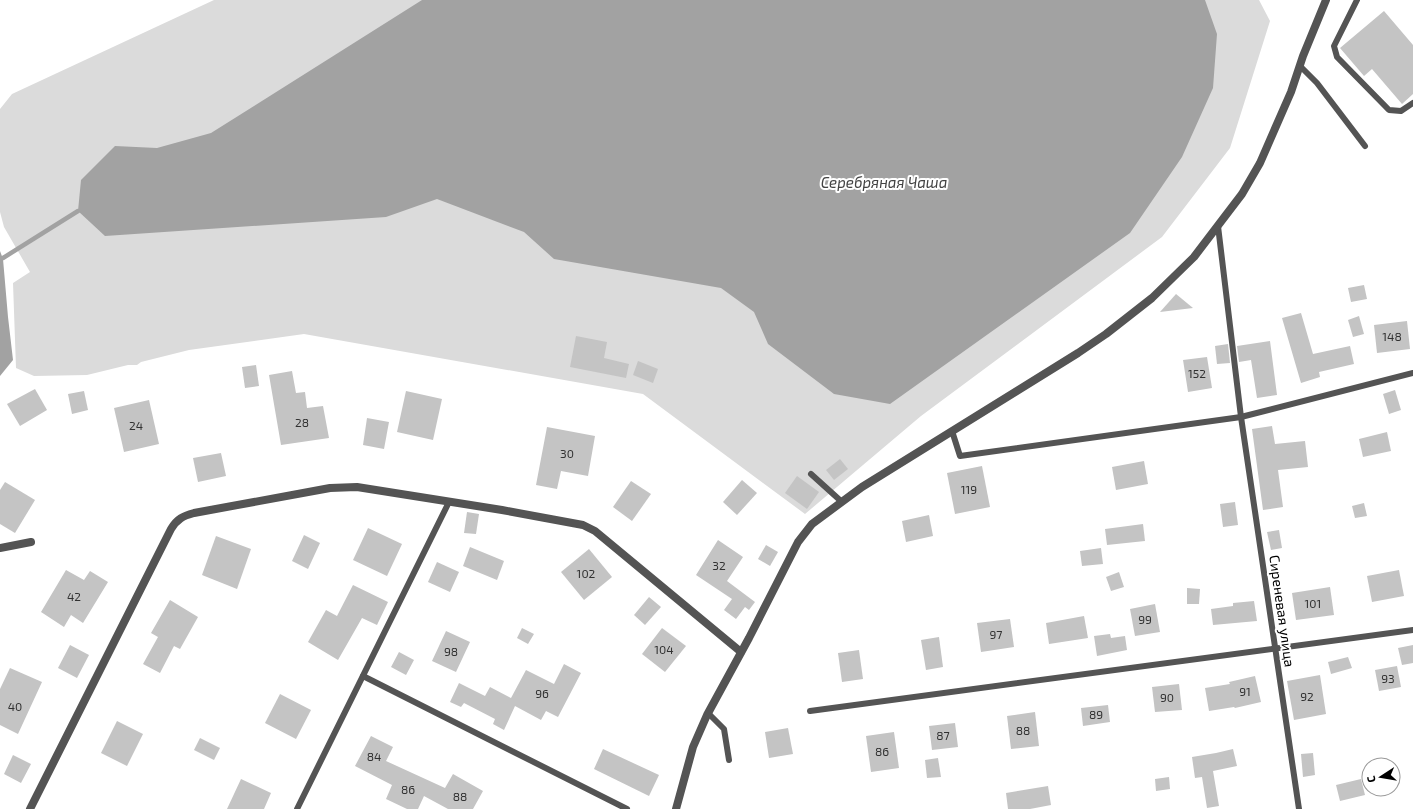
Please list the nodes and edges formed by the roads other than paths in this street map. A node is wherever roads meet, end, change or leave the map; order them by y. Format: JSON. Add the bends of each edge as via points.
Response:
{"nodes":[{"id":1,"x":1326,"y":0,"type":"edge"},
{"id":2,"x":1357,"y":0,"type":"edge"},
{"id":3,"x":1300,"y":66,"type":"junction"},
{"id":4,"x":1413,"y":103,"type":"edge"},
{"id":5,"x":1365,"y":146,"type":"dead end"},
{"id":6,"x":1218,"y":226,"type":"junction"},
{"id":7,"x":1413,"y":373,"type":"edge"},
{"id":8,"x":1241,"y":417,"type":"junction"},
{"id":9,"x":952,"y":431,"type":"junction"},
{"id":10,"x":811,"y":474,"type":"dead end"},
{"id":11,"x":449,"y":502,"type":"junction"},
{"id":12,"x":842,"y":502,"type":"junction"},
{"id":13,"x":30,"y":542,"type":"dead end"},
{"id":14,"x":0,"y":548,"type":"edge"},
{"id":15,"x":1413,"y":630,"type":"edge"},
{"id":16,"x":1275,"y":648,"type":"junction"},
{"id":17,"x":741,"y":652,"type":"junction"},
{"id":18,"x":363,"y":676,"type":"junction"},
{"id":19,"x":810,"y":711,"type":"dead end"},
{"id":20,"x":708,"y":713,"type":"junction"},
{"id":21,"x":729,"y":760,"type":"dead end"},
{"id":22,"x":30,"y":809,"type":"edge"},
{"id":23,"x":297,"y":809,"type":"edge"},
{"id":24,"x":627,"y":809,"type":"edge"},
{"id":25,"x":676,"y":809,"type":"edge"},
{"id":26,"x":1299,"y":809,"type":"edge"}],
"edges":[{"from":1,"to":3,"type":"street"},
{"from":2,"to":4,"type":"lane","via":[[1334,46],[1337,57],[1389,110],[1401,111]]},
{"from":3,"to":5,"type":"lane","via":[[1317,83]]},
{"from":3,"to":6,"type":"street","via":[[1260,163],[1242,194]]},
{"from":6,"to":8,"type":"lane","name":"Сиреневая улица"},
{"from":6,"to":9,"type":"street","via":[[1194,257],[1152,298],[1112,330]]},
{"from":7,"to":8,"type":"lane"},
{"from":8,"to":9,"type":"lane","via":[[960,456]]},
{"from":8,"to":16,"type":"lane","name":"Сиреневая улица"},
{"from":9,"to":12,"type":"street"},
{"from":10,"to":12,"type":"lane"},
{"from":11,"to":17,"type":"street","via":[[583,525],[595,531]]},
{"from":11,"to":18,"type":"lane"},
{"from":11,"to":22,"type":"street","via":[[357,487],[342,487],[194,513],[176,521]]},
{"from":12,"to":17,"type":"street","via":[[812,524],[798,542]]},
{"from":13,"to":14,"type":"street"},
{"from":15,"to":16,"type":"lane"},
{"from":16,"to":19,"type":"lane"},
{"from":16,"to":26,"type":"lane","name":"Сиреневая улица"},
{"from":17,"to":20,"type":"street"},
{"from":18,"to":23,"type":"lane"},
{"from":18,"to":24,"type":"lane"},
{"from":20,"to":21,"type":"lane","via":[[724,729]]},
{"from":20,"to":25,"type":"street","via":[[693,747]]}]}
